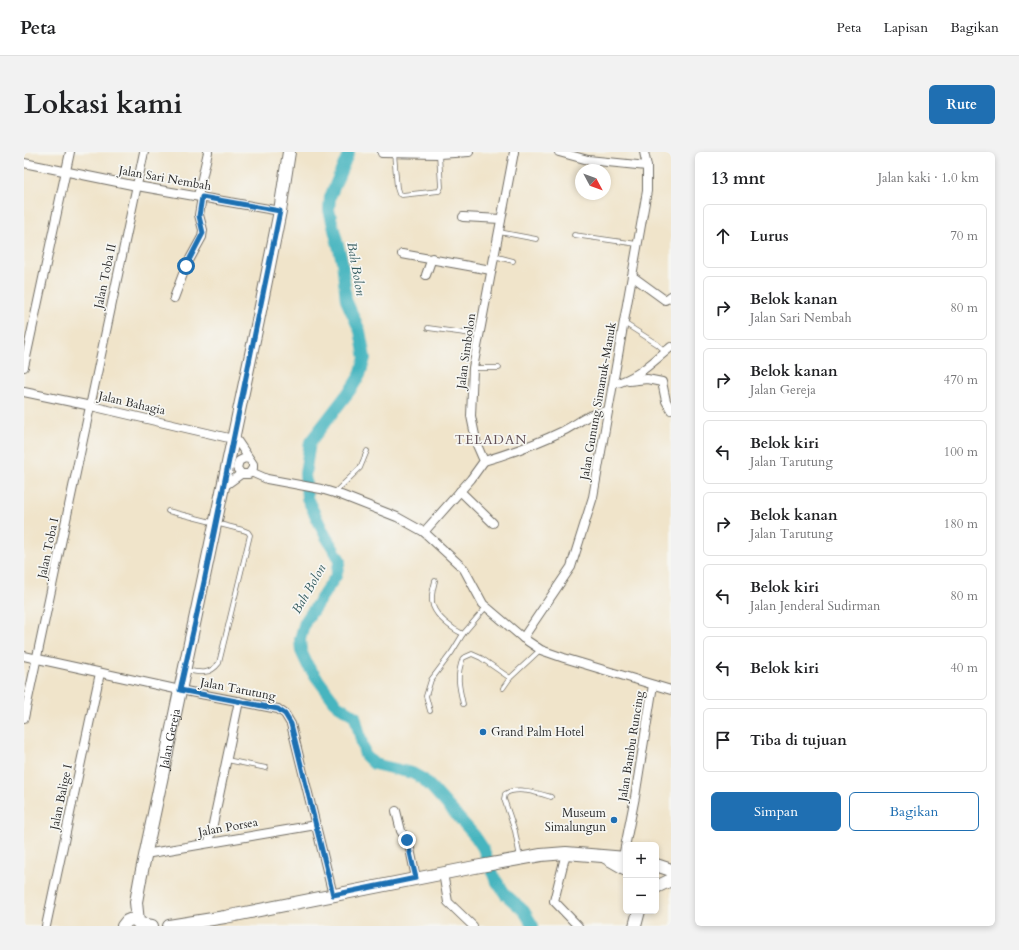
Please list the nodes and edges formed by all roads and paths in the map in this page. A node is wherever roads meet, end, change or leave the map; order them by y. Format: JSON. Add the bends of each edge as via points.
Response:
{"nodes":[{"id":1,"x":70,"y":152,"type":"edge"},
{"id":2,"x":144,"y":152,"type":"edge"},
{"id":3,"x":208,"y":152,"type":"edge"},
{"id":4,"x":289,"y":152,"type":"edge"},
{"id":5,"x":469,"y":152,"type":"edge"},
{"id":6,"x":514,"y":152,"type":"edge"},
{"id":7,"x":559,"y":152,"type":"edge"},
{"id":8,"x":644,"y":152,"type":"edge"},
{"id":9,"x":382,"y":153,"type":"edge"},
{"id":10,"x":394,"y":153,"type":"edge"},
{"id":11,"x":439,"y":154,"type":"junction"},
{"id":12,"x":24,"y":165,"type":"edge"},
{"id":13,"x":647,"y":166,"type":"junction"},
{"id":14,"x":65,"y":172,"type":"junction"},
{"id":15,"x":137,"y":186,"type":"junction"},
{"id":16,"x":200,"y":196,"type":"junction"},
{"id":17,"x":280,"y":211,"type":"junction"},
{"id":18,"x":463,"y":217,"type":"dead end"},
{"id":19,"x":501,"y":219,"type":"junction"},
{"id":20,"x":499,"y":232,"type":"junction"},
{"id":21,"x":574,"y":235,"type":"dead end"},
{"id":22,"x":536,"y":239,"type":"dead end"},
{"id":23,"x":638,"y":244,"type":"junction"},
{"id":24,"x":402,"y":254,"type":"dead end"},
{"id":25,"x":494,"y":256,"type":"junction"},
{"id":26,"x":432,"y":258,"type":"junction"},
{"id":27,"x":513,"y":261,"type":"dead end"},
{"id":28,"x":491,"y":270,"type":"junction"},
{"id":29,"x":426,"y":275,"type":"dead end"},
{"id":30,"x":632,"y":276,"type":"junction"},
{"id":31,"x":671,"y":296,"type":"edge"},
{"id":32,"x":174,"y":298,"type":"dead end"},
{"id":33,"x":624,"y":323,"type":"junction"},
{"id":34,"x":428,"y":328,"type":"dead end"},
{"id":35,"x":479,"y":335,"type":"junction"},
{"id":36,"x":668,"y":349,"type":"edge"},
{"id":37,"x":24,"y":367,"type":"edge"},
{"id":38,"x":473,"y":368,"type":"junction"},
{"id":39,"x":499,"y":368,"type":"dead end"},
{"id":40,"x":627,"y":381,"type":"junction"},
{"id":41,"x":614,"y":384,"type":"junction"},
{"id":42,"x":24,"y":392,"type":"edge"},
{"id":43,"x":91,"y":406,"type":"junction"},
{"id":44,"x":671,"y":410,"type":"edge"},
{"id":45,"x":608,"y":411,"type":"junction"},
{"id":46,"x":233,"y":437,"type":"junction"},
{"id":47,"x":367,"y":451,"type":"dead end"},
{"id":48,"x":249,"y":459,"type":"junction"},
{"id":49,"x":484,"y":460,"type":"junction"},
{"id":50,"x":232,"y":465,"type":"junction"},
{"id":51,"x":252,"y":472,"type":"junction"},
{"id":52,"x":241,"y":474,"type":"junction"},
{"id":53,"x":223,"y":487,"type":"junction"},
{"id":54,"x":460,"y":491,"type":"junction"},
{"id":55,"x":334,"y":493,"type":"junction"},
{"id":56,"x":168,"y":511,"type":"dead end"},
{"id":57,"x":493,"y":523,"type":"dead end"},
{"id":58,"x":214,"y":524,"type":"junction"},
{"id":59,"x":424,"y":532,"type":"junction"},
{"id":60,"x":435,"y":581,"type":"dead end"},
{"id":61,"x":486,"y":607,"type":"junction"},
{"id":62,"x":462,"y":634,"type":"junction"},
{"id":63,"x":523,"y":638,"type":"junction"},
{"id":64,"x":541,"y":650,"type":"junction"},
{"id":65,"x":24,"y":656,"type":"edge"},
{"id":66,"x":36,"y":658,"type":"junction"},
{"id":67,"x":184,"y":670,"type":"junction"},
{"id":68,"x":100,"y":673,"type":"junction"},
{"id":69,"x":510,"y":678,"type":"junction"},
{"id":70,"x":653,"y":685,"type":"junction"},
{"id":71,"x":503,"y":688,"type":"dead end"},
{"id":72,"x":180,"y":690,"type":"junction"},
{"id":73,"x":671,"y":690,"type":"edge"},
{"id":74,"x":239,"y":701,"type":"junction"},
{"id":75,"x":463,"y":704,"type":"dead end"},
{"id":76,"x":430,"y":711,"type":"dead end"},
{"id":77,"x":24,"y":718,"type":"edge"},
{"id":78,"x":227,"y":760,"type":"junction"},
{"id":79,"x":266,"y":768,"type":"dead end"},
{"id":80,"x":551,"y":796,"type":"dead end"},
{"id":81,"x":396,"y":811,"type":"dead end"},
{"id":82,"x":316,"y":825,"type":"junction"},
{"id":83,"x":628,"y":842,"type":"edge"},
{"id":84,"x":209,"y":843,"type":"junction"},
{"id":85,"x":566,"y":853,"type":"junction"},
{"id":86,"x":145,"y":854,"type":"junction"},
{"id":87,"x":515,"y":860,"type":"junction"},
{"id":88,"x":623,"y":861,"type":"edge"},
{"id":89,"x":659,"y":866,"type":"edge"},
{"id":90,"x":671,"y":870,"type":"edge"},
{"id":91,"x":443,"y":873,"type":"junction"},
{"id":92,"x":416,"y":878,"type":"junction"},
{"id":93,"x":671,"y":880,"type":"edge"},
{"id":94,"x":659,"y":886,"type":"edge"},
{"id":95,"x":333,"y":895,"type":"junction"},
{"id":96,"x":134,"y":923,"type":"edge"},
{"id":97,"x":46,"y":926,"type":"edge"},
{"id":98,"x":152,"y":926,"type":"edge"},
{"id":99,"x":169,"y":926,"type":"edge"},
{"id":100,"x":473,"y":926,"type":"edge"},
{"id":101,"x":578,"y":926,"type":"edge"}],
"edges":[{"from":1,"to":14,"type":"street"},
{"from":2,"to":15,"type":"street","name":"Jalan Toba II"},
{"from":3,"to":16,"type":"street"},
{"from":4,"to":17,"type":"main road","name":"Jalan Gereja"},
{"from":5,"to":11,"type":"street"},
{"from":6,"to":19,"type":"street","name":"Jalan Simbolon"},
{"from":7,"to":13,"type":"street","via":[[588,160]]},
{"from":8,"to":13,"type":"street","name":"Jalan Gunung Simanuk-Manuk"},
{"from":9,"to":10,"type":"street"},
{"from":10,"to":11,"type":"street"},
{"from":10,"to":11,"type":"lane","via":[[397,188],[402,196],[440,190]]},
{"from":12,"to":14,"type":"street","name":"Jalan Sari Nembah"},
{"from":13,"to":23,"type":"street","name":"Jalan Gunung Simanuk-Manuk","via":[[647,191]]},
{"from":14,"to":15,"type":"street","name":"Jalan Sari Nembah"},
{"from":14,"to":37,"type":"street"},
{"from":15,"to":16,"type":"street","name":"Jalan Sari Nembah"},
{"from":15,"to":43,"type":"street","name":"Jalan Toba II"},
{"from":16,"to":17,"type":"street","name":"Jalan Sari Nembah"},
{"from":16,"to":32,"type":"street","via":[[202,237],[186,266]]},
{"from":17,"to":46,"type":"main road","name":"Jalan Gereja"},
{"from":18,"to":19,"type":"street"},
{"from":19,"to":20,"type":"street","name":"Jalan Simbolon"},
{"from":20,"to":22,"type":"lane"},
{"from":20,"to":25,"type":"street","name":"Jalan Simbolon"},
{"from":21,"to":23,"type":"lane"},
{"from":23,"to":30,"type":"street","name":"Jalan Gunung Simanuk-Manuk"},
{"from":24,"to":26,"type":"street"},
{"from":25,"to":27,"type":"lane"},
{"from":25,"to":28,"type":"street","name":"Jalan Simbolon"},
{"from":26,"to":28,"type":"street"},
{"from":26,"to":29,"type":"street"},
{"from":28,"to":35,"type":"street","name":"Jalan Simbolon"},
{"from":30,"to":31,"type":"street","via":[[664,300]]},
{"from":30,"to":33,"type":"street","name":"Jalan Gunung Simanuk-Manuk"},
{"from":33,"to":36,"type":"lane"},
{"from":33,"to":41,"type":"street","name":"Jalan Gunung Simanuk-Manuk"},
{"from":34,"to":35,"type":"lane"},
{"from":35,"to":38,"type":"street","name":"Jalan Simbolon"},
{"from":36,"to":40,"type":"street"},
{"from":38,"to":39,"type":"lane"},
{"from":38,"to":49,"type":"street","name":"Jalan Simbolon","via":[[471,416],[477,445]]},
{"from":40,"to":41,"type":"street"},
{"from":40,"to":44,"type":"street","via":[[647,379],[662,382],[666,401]]},
{"from":41,"to":45,"type":"street","name":"Jalan Gunung Simanuk-Manuk"},
{"from":42,"to":43,"type":"street","name":"Jalan Bahagia"},
{"from":43,"to":46,"type":"street","name":"Jalan Bahagia"},
{"from":43,"to":66,"type":"street","name":"Jalan Toba I"},
{"from":45,"to":49,"type":"street","via":[[596,412],[540,441]]},
{"from":45,"to":63,"type":"street","name":"Jalan Gunung Simanuk-Manuk","via":[[593,496],[571,567]]},
{"from":46,"to":48,"type":"street"},
{"from":46,"to":50,"type":"main road","name":"Jalan Gereja"},
{"from":47,"to":55,"type":"lane","via":[[360,468]]},
{"from":48,"to":50,"type":"street","via":[[242,459]]},
{"from":48,"to":51,"type":"street","via":[[253,464]]},
{"from":49,"to":54,"type":"street"},
{"from":50,"to":52,"type":"street"},
{"from":50,"to":53,"type":"main road","name":"Jalan Gereja"},
{"from":51,"to":52,"type":"street"},
{"from":51,"to":55,"type":"street","via":[[267,479]]},
{"from":52,"to":53,"type":"street"},
{"from":53,"to":58,"type":"main road","name":"Jalan Gereja"},
{"from":54,"to":57,"type":"street"},
{"from":54,"to":59,"type":"street"},
{"from":55,"to":59,"type":"street","via":[[397,517]]},
{"from":56,"to":58,"type":"lane"},
{"from":58,"to":67,"type":"main road","name":"Jalan Gereja"},
{"from":58,"to":67,"type":"lane","via":[[248,532],[250,539],[219,663],[211,672]]},
{"from":59,"to":61,"type":"street","via":[[464,568]]},
{"from":60,"to":62,"type":"lane","via":[[433,607],[448,624]]},
{"from":61,"to":62,"type":"lane"},
{"from":61,"to":63,"type":"street"},
{"from":62,"to":76,"type":"lane","via":[[427,688],[426,696]]},
{"from":63,"to":64,"type":"street"},
{"from":64,"to":69,"type":"lane"},
{"from":64,"to":70,"type":"street"},
{"from":65,"to":66,"type":"street","name":"Jalan Tarutung"},
{"from":66,"to":68,"type":"street","name":"Jalan Tarutung"},
{"from":66,"to":77,"type":"street","name":"Jalan Toba I"},
{"from":67,"to":72,"type":"main road","name":"Jalan Gereja"},
{"from":68,"to":72,"type":"street","name":"Jalan Tarutung"},
{"from":68,"to":97,"type":"street","name":"Jalan Balige I"},
{"from":69,"to":71,"type":"lane"},
{"from":69,"to":75,"type":"lane","via":[[472,654],[463,658],[458,670]]},
{"from":70,"to":73,"type":"street"},
{"from":70,"to":83,"type":"street","name":"Jalan Bambu Runcing"},
{"from":72,"to":74,"type":"street","name":"Jalan Tarutung"},
{"from":72,"to":86,"type":"main road","name":"Jalan Gereja"},
{"from":74,"to":78,"type":"street"},
{"from":74,"to":82,"type":"street","name":"Jalan Tarutung","via":[[278,709],[288,718]]},
{"from":78,"to":79,"type":"lane"},
{"from":78,"to":84,"type":"street"},
{"from":80,"to":87,"type":"lane","via":[[533,791],[505,794],[504,799],[515,831]]},
{"from":81,"to":92,"type":"street","via":[[401,831],[409,844]]},
{"from":82,"to":84,"type":"street","name":"Jalan Porsea"},
{"from":82,"to":95,"type":"street","name":"Jalan Tarutung"},
{"from":84,"to":86,"type":"street","name":"Jalan Porsea"},
{"from":85,"to":87,"type":"main road"},
{"from":85,"to":88,"type":"main road"},
{"from":85,"to":101,"type":"street","via":[[554,903]]},
{"from":86,"to":96,"type":"main road","name":"Jalan Gereja"},
{"from":87,"to":91,"type":"main road"},
{"from":89,"to":90,"type":"main road"},
{"from":91,"to":92,"type":"main road"},
{"from":91,"to":100,"type":"street","via":[[448,902]]},
{"from":92,"to":95,"type":"main road"},
{"from":93,"to":94,"type":"main road"},
{"from":95,"to":99,"type":"main road"},
{"from":96,"to":98,"type":"main road"}]}
